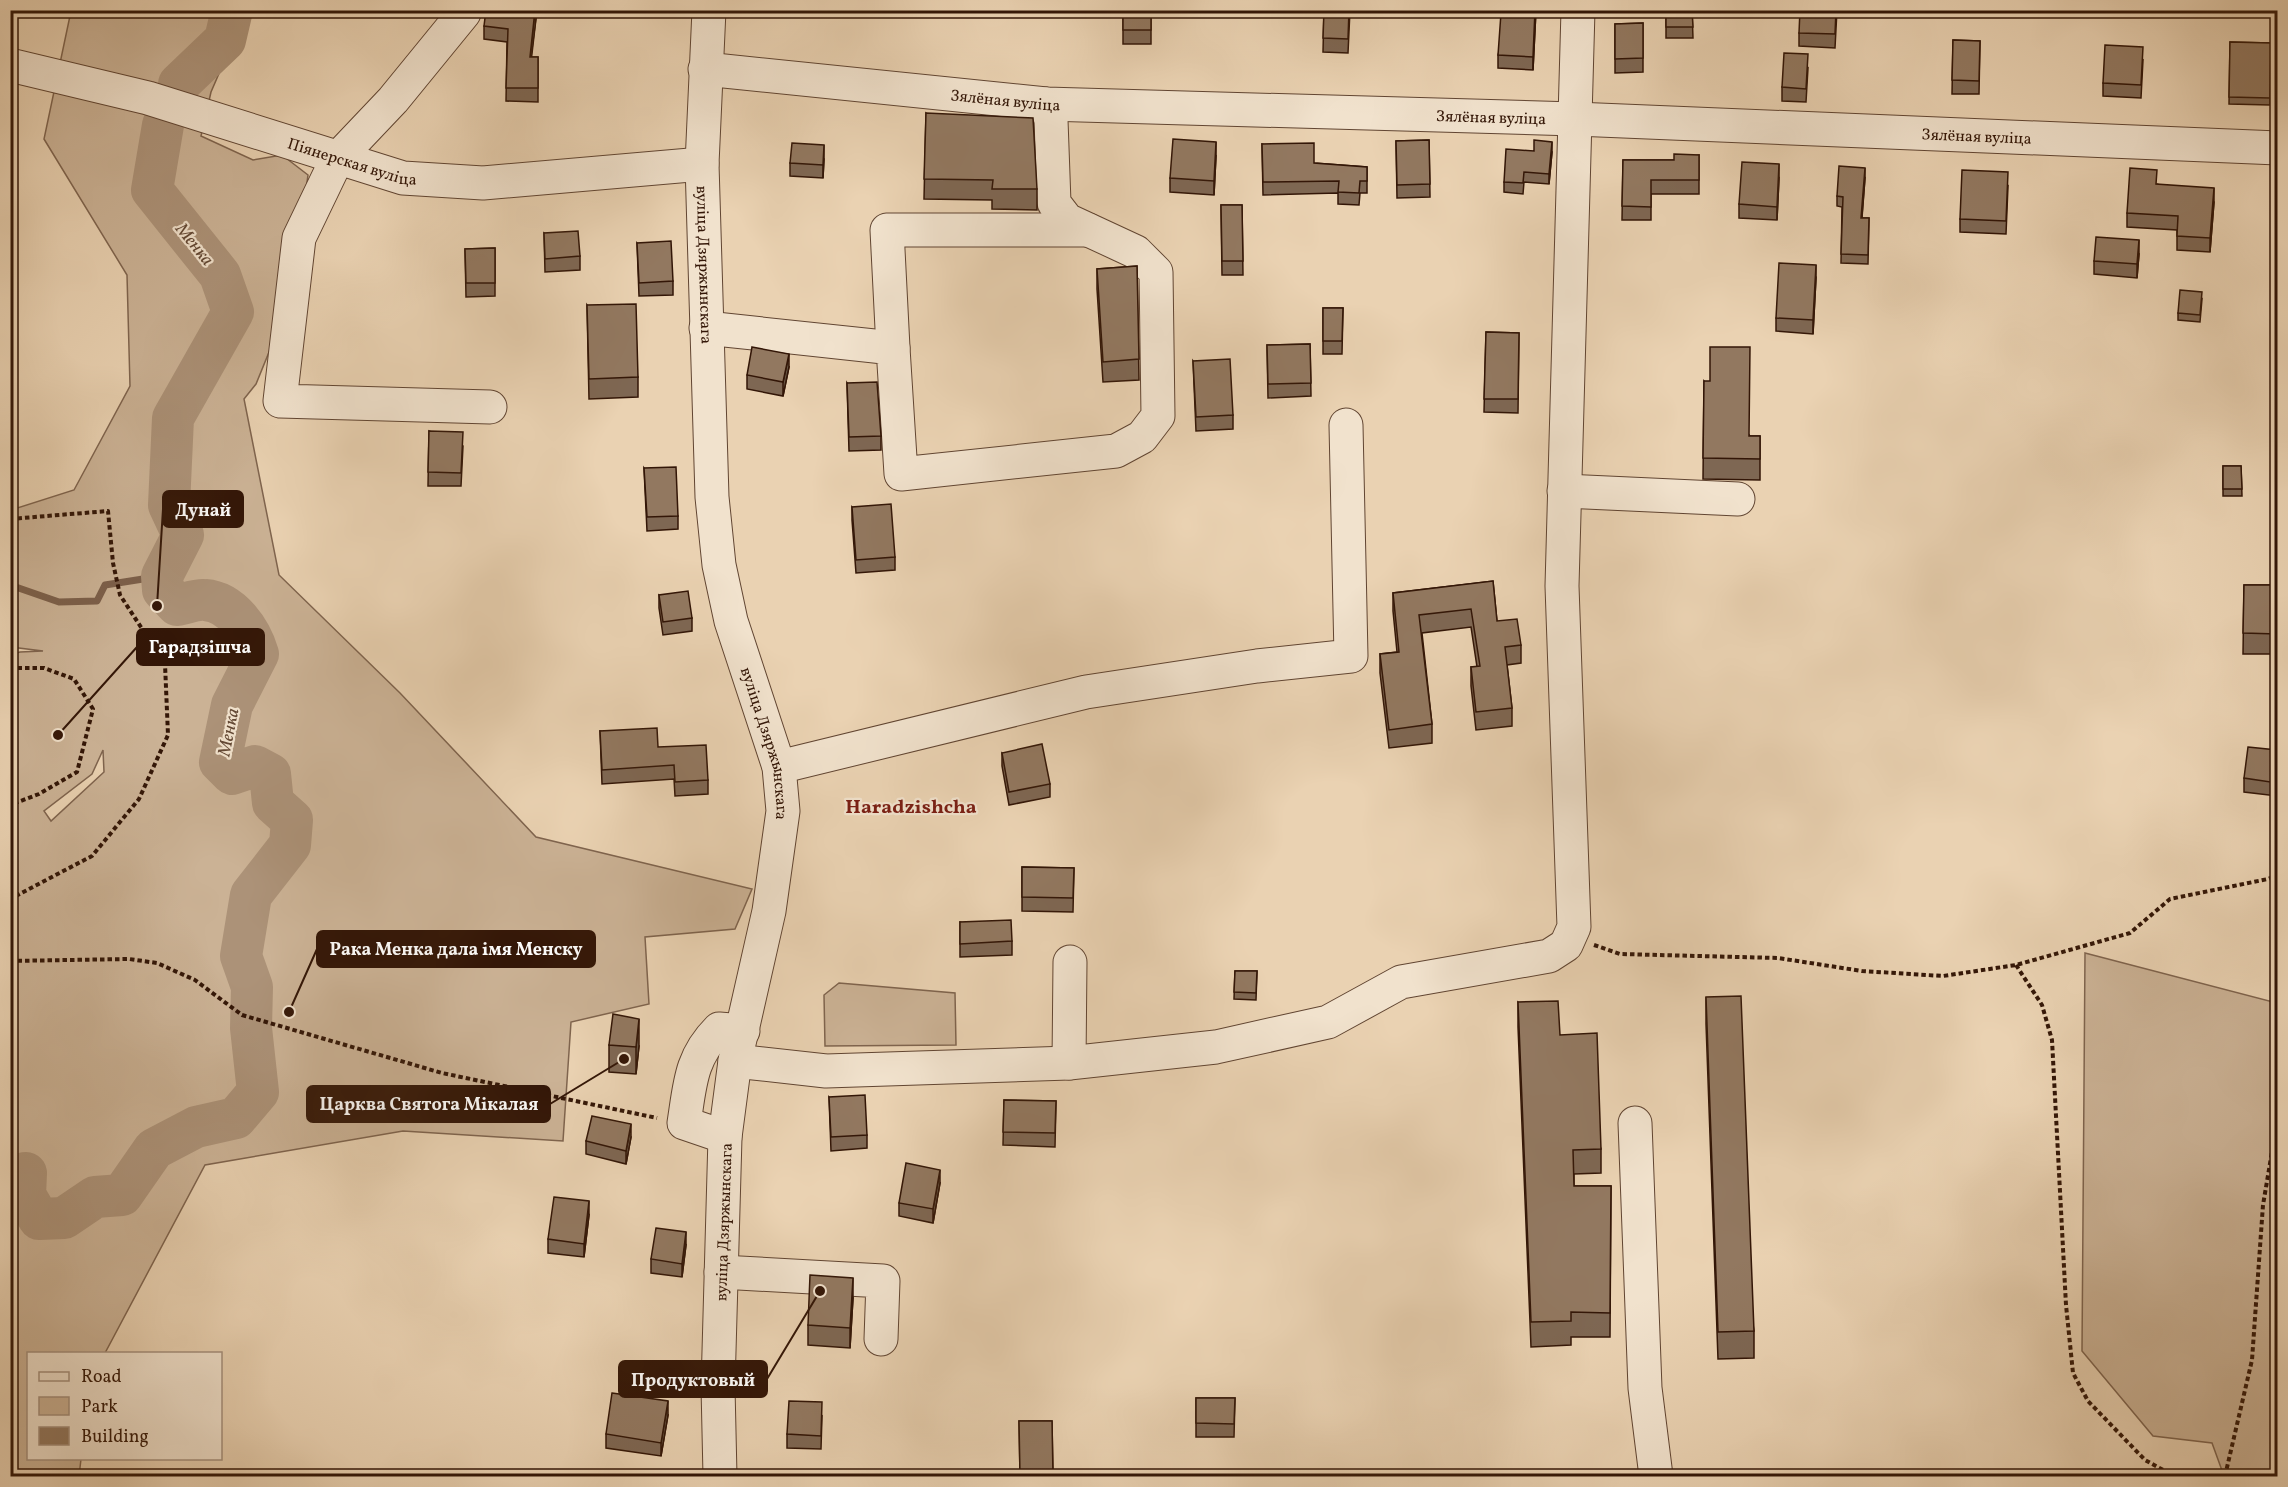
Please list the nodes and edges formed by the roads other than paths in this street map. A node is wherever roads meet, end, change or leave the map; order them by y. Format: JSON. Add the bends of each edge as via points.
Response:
{"nodes":[{"id":1,"x":709,"y":10,"type":"edge"},
{"id":2,"x":1578,"y":10,"type":"edge"},
{"id":3,"x":464,"y":13,"type":"dead end"},
{"id":4,"x":10,"y":65,"type":"edge"},
{"id":5,"x":705,"y":69,"type":"junction"},
{"id":6,"x":1046,"y":104,"type":"junction"},
{"id":7,"x":1575,"y":119,"type":"junction"},
{"id":8,"x":2277,"y":148,"type":"edge"},
{"id":9,"x":337,"y":159,"type":"junction"},
{"id":10,"x":702,"y":164,"type":"junction"},
{"id":11,"x":1089,"y":230,"type":"junction"},
{"id":12,"x":706,"y":328,"type":"junction"},
{"id":13,"x":893,"y":348,"type":"junction"},
{"id":14,"x":490,"y":407,"type":"dead end"},
{"id":15,"x":1346,"y":425,"type":"dead end"},
{"id":16,"x":1564,"y":491,"type":"junction"},
{"id":17,"x":1738,"y":499,"type":"dead end"},
{"id":18,"x":779,"y":767,"type":"junction"},
{"id":19,"x":1070,"y":962,"type":"dead end"},
{"id":20,"x":739,"y":1046,"type":"junction"},
{"id":21,"x":1069,"y":1063,"type":"junction"},
{"id":22,"x":1635,"y":1123,"type":"dead end"},
{"id":23,"x":725,"y":1137,"type":"junction"},
{"id":24,"x":721,"y":1272,"type":"junction"},
{"id":25,"x":881,"y":1339,"type":"dead end"},
{"id":26,"x":720,"y":1476,"type":"edge"},
{"id":27,"x":1656,"y":1476,"type":"edge"}],
"edges":[{"from":1,"to":5,"type":"street","name":"вуліца Дзяржынскага"},
{"from":2,"to":7,"type":"street"},
{"from":3,"to":9,"type":"street","via":[[393,100]]},
{"from":4,"to":9,"type":"street","name":"Піянерская вуліца","via":[[148,98]]},
{"from":5,"to":6,"type":"street","name":"Зялёная вуліца"},
{"from":5,"to":10,"type":"street","name":"вуліца Дзяржынскага"},
{"from":6,"to":7,"type":"street","name":"Зялёная вуліца"},
{"from":6,"to":11,"type":"street","via":[[1051,120],[1054,202],[1067,220]]},
{"from":7,"to":8,"type":"street","name":"Зялёная вуліца"},
{"from":7,"to":16,"type":"street"},
{"from":9,"to":10,"type":"street","name":"Піянерская вуліца","via":[[403,178],[483,183]]},
{"from":9,"to":14,"type":"street","via":[[299,238],[280,401]]},
{"from":10,"to":12,"type":"street","name":"вуліца Дзяржынскага"},
{"from":11,"to":13,"type":"street","via":[[887,230]]},
{"from":11,"to":13,"type":"street","via":[[1136,252],[1156,272],[1158,416],[1142,437],[1116,451],[901,474]]},
{"from":12,"to":13,"type":"street"},
{"from":12,"to":18,"type":"street","name":"вуліца Дзяржынскага","via":[[712,497],[719,565],[731,621]]},
{"from":15,"to":18,"type":"street","via":[[1351,657],[1257,666],[1086,692]]},
{"from":16,"to":17,"type":"street"},
{"from":16,"to":21,"type":"street","via":[[1562,586],[1574,927],[1566,945],[1550,956],[1401,982],[1328,1022],[1216,1047]]},
{"from":18,"to":20,"type":"street","name":"вуліца Дзяржынскага","via":[[783,811],[778,863]]},
{"from":19,"to":21,"type":"street"},
{"from":20,"to":21,"type":"street","via":[[826,1071]]},
{"from":20,"to":23,"type":"street","name":"вуліца Дзяржынскага"},
{"from":20,"to":23,"type":"street","via":[[718,1029],[692,1066],[684,1123]]},
{"from":22,"to":27,"type":"street","via":[[1646,1388]]},
{"from":23,"to":24,"type":"street","name":"вуліца Дзяржынскага"},
{"from":24,"to":25,"type":"street","via":[[883,1281]]},
{"from":24,"to":26,"type":"street","name":"вуліца Дзяржынскага"}]}
